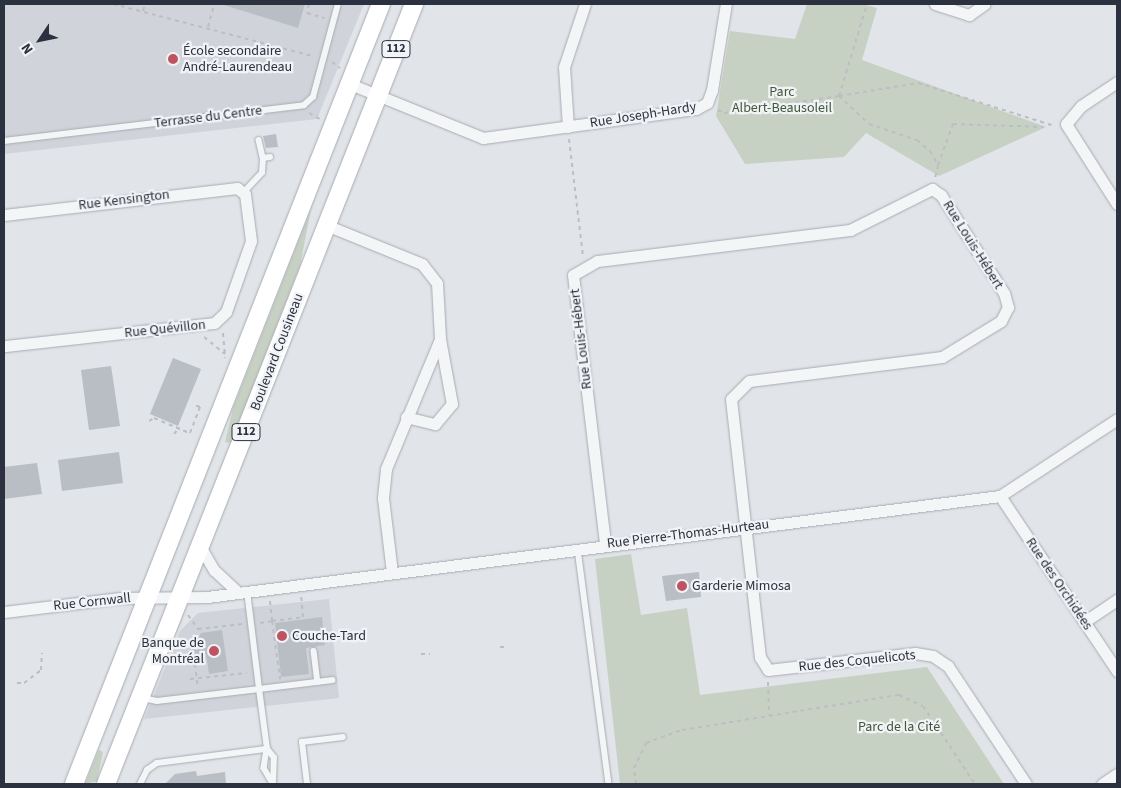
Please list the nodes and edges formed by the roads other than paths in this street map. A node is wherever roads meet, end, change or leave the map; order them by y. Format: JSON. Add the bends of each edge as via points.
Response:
{"nodes":[{"id":1,"x":338,"y":4,"type":"edge"},
{"id":2,"x":381,"y":4,"type":"edge"},
{"id":3,"x":414,"y":4,"type":"edge"},
{"id":4,"x":585,"y":4,"type":"edge"},
{"id":5,"x":726,"y":4,"type":"edge"},
{"id":6,"x":935,"y":4,"type":"edge"},
{"id":7,"x":985,"y":4,"type":"edge"},
{"id":8,"x":346,"y":76,"type":"junction"},
{"id":9,"x":1117,"y":82,"type":"edge"},
{"id":10,"x":378,"y":94,"type":"junction"},
{"id":11,"x":568,"y":127,"type":"junction"},
{"id":12,"x":259,"y":140,"type":"dead end"},
{"id":13,"x":4,"y":141,"type":"edge"},
{"id":14,"x":270,"y":157,"type":"dead end"},
{"id":15,"x":263,"y":158,"type":"junction"},
{"id":16,"x":244,"y":191,"type":"junction"},
{"id":17,"x":1117,"y":204,"type":"edge"},
{"id":18,"x":4,"y":215,"type":"edge"},
{"id":19,"x":326,"y":225,"type":"junction"},
{"id":20,"x":440,"y":339,"type":"junction"},
{"id":21,"x":4,"y":346,"type":"edge"},
{"id":22,"x":406,"y":417,"type":"junction"},
{"id":23,"x":1117,"y":419,"type":"edge"},
{"id":24,"x":1000,"y":496,"type":"junction"},
{"id":25,"x":746,"y":527,"type":"junction"},
{"id":26,"x":604,"y":543,"type":"junction"},
{"id":27,"x":200,"y":546,"type":"junction"},
{"id":28,"x":578,"y":546,"type":"junction"},
{"id":29,"x":392,"y":572,"type":"junction"},
{"id":30,"x":242,"y":592,"type":"junction"},
{"id":31,"x":148,"y":598,"type":"junction"},
{"id":32,"x":180,"y":598,"type":"junction"},
{"id":33,"x":1117,"y":600,"type":"edge"},
{"id":34,"x":4,"y":612,"type":"edge"},
{"id":35,"x":1084,"y":622,"type":"junction"},
{"id":36,"x":314,"y":651,"type":"dead end"},
{"id":37,"x":1117,"y":671,"type":"edge"},
{"id":38,"x":332,"y":680,"type":"dead end"},
{"id":39,"x":318,"y":682,"type":"junction"},
{"id":40,"x":260,"y":689,"type":"junction"},
{"id":41,"x":141,"y":697,"type":"junction"},
{"id":42,"x":343,"y":737,"type":"dead end"},
{"id":43,"x":267,"y":749,"type":"junction"},
{"id":44,"x":1117,"y":774,"type":"edge"},
{"id":45,"x":272,"y":783,"type":"edge"},
{"id":46,"x":74,"y":784,"type":"edge"},
{"id":47,"x":106,"y":784,"type":"edge"},
{"id":48,"x":140,"y":784,"type":"edge"},
{"id":49,"x":307,"y":784,"type":"edge"},
{"id":50,"x":608,"y":784,"type":"edge"},
{"id":51,"x":1026,"y":784,"type":"edge"},
{"id":52,"x":1102,"y":784,"type":"edge"}],
"edges":[{"from":1,"to":13,"type":"lane","name":"Terrasse du Centre","via":[[314,97],[304,105]]},
{"from":2,"to":8,"type":"main road","number":"112"},
{"from":3,"to":10,"type":"main road","name":"Boulevard Cousineau","number":"112"},
{"from":4,"to":11,"type":"street","via":[[564,67]]},
{"from":5,"to":11,"type":"street","name":"Rue Joseph-Hardy","via":[[707,103],[696,109]]},
{"from":6,"to":7,"type":"street","via":[[969,15]]},
{"from":8,"to":10,"type":"street","name":"Rue Joseph-Hardy"},
{"from":8,"to":31,"type":"main road","number":"112"},
{"from":9,"to":17,"type":"street","via":[[1081,106],[1066,124]]},
{"from":10,"to":11,"type":"street","name":"Rue Joseph-Hardy","via":[[483,138]]},
{"from":10,"to":19,"type":"main road","name":"Boulevard Cousineau","number":"112"},
{"from":12,"to":15,"type":"lane"},
{"from":14,"to":15,"type":"lane"},
{"from":15,"to":16,"type":"lane","via":[[262,174]]},
{"from":16,"to":18,"type":"street","name":"Rue Kensington","via":[[231,188]]},
{"from":16,"to":21,"type":"street","name":"Rue Quévillon","via":[[250,248],[228,308],[218,321]]},
{"from":19,"to":20,"type":"street","via":[[422,264],[437,284]]},
{"from":19,"to":27,"type":"main road","name":"Boulevard Cousineau","number":"112"},
{"from":20,"to":22,"type":"street"},
{"from":20,"to":22,"type":"street","via":[[452,404],[435,424]]},
{"from":22,"to":29,"type":"street","via":[[385,479]]},
{"from":23,"to":24,"type":"street","name":"Rue Pierre-Thomas-Hurteau"},
{"from":24,"to":25,"type":"street","name":"Rue Pierre-Thomas-Hurteau"},
{"from":24,"to":35,"type":"street","name":"Rue des Orchidées"},
{"from":25,"to":26,"type":"street","name":"Rue Pierre-Thomas-Hurteau"},
{"from":25,"to":26,"type":"street","name":"Rue Louis-Hébert","via":[[731,399],[738,389],[749,381],[942,357],[1001,321],[1008,306],[1004,293],[941,195],[932,189],[850,230],[584,266],[573,275]]},
{"from":25,"to":51,"type":"street","name":"Rue des Coquelicots","via":[[760,657],[768,670],[915,653],[933,656],[948,666]]},
{"from":26,"to":28,"type":"street","name":"Rue Pierre-Thomas-Hurteau"},
{"from":27,"to":30,"type":"street","via":[[214,570]]},
{"from":27,"to":32,"type":"main road","name":"Boulevard Cousineau","number":"112"},
{"from":28,"to":29,"type":"street","name":"Rue Pierre-Thomas-Hurteau"},
{"from":28,"to":50,"type":"lane"},
{"from":29,"to":30,"type":"street","name":"Rue Pierre-Thomas-Hurteau"},
{"from":30,"to":32,"type":"street","name":"Rue Pierre-Thomas-Hurteau"},
{"from":30,"to":40,"type":"lane"},
{"from":31,"to":32,"type":"street","name":"Rue Cornwall"},
{"from":31,"to":34,"type":"street","name":"Rue Cornwall"},
{"from":31,"to":46,"type":"main road","number":"112"},
{"from":32,"to":41,"type":"main road","name":"Boulevard Cousineau","number":"112"},
{"from":33,"to":35,"type":"street"},
{"from":35,"to":37,"type":"street","name":"Rue des Orchidées"},
{"from":36,"to":39,"type":"lane"},
{"from":38,"to":39,"type":"lane"},
{"from":39,"to":40,"type":"lane"},
{"from":40,"to":41,"type":"lane","via":[[157,701]]},
{"from":40,"to":43,"type":"lane"},
{"from":41,"to":47,"type":"main road","name":"Boulevard Cousineau","number":"112"},
{"from":42,"to":49,"type":"lane","via":[[302,742]]},
{"from":43,"to":45,"type":"lane","via":[[264,768]]},
{"from":43,"to":45,"type":"lane","via":[[274,758]]},
{"from":43,"to":48,"type":"lane","via":[[157,763],[147,770]]},
{"from":44,"to":52,"type":"street"}]}
